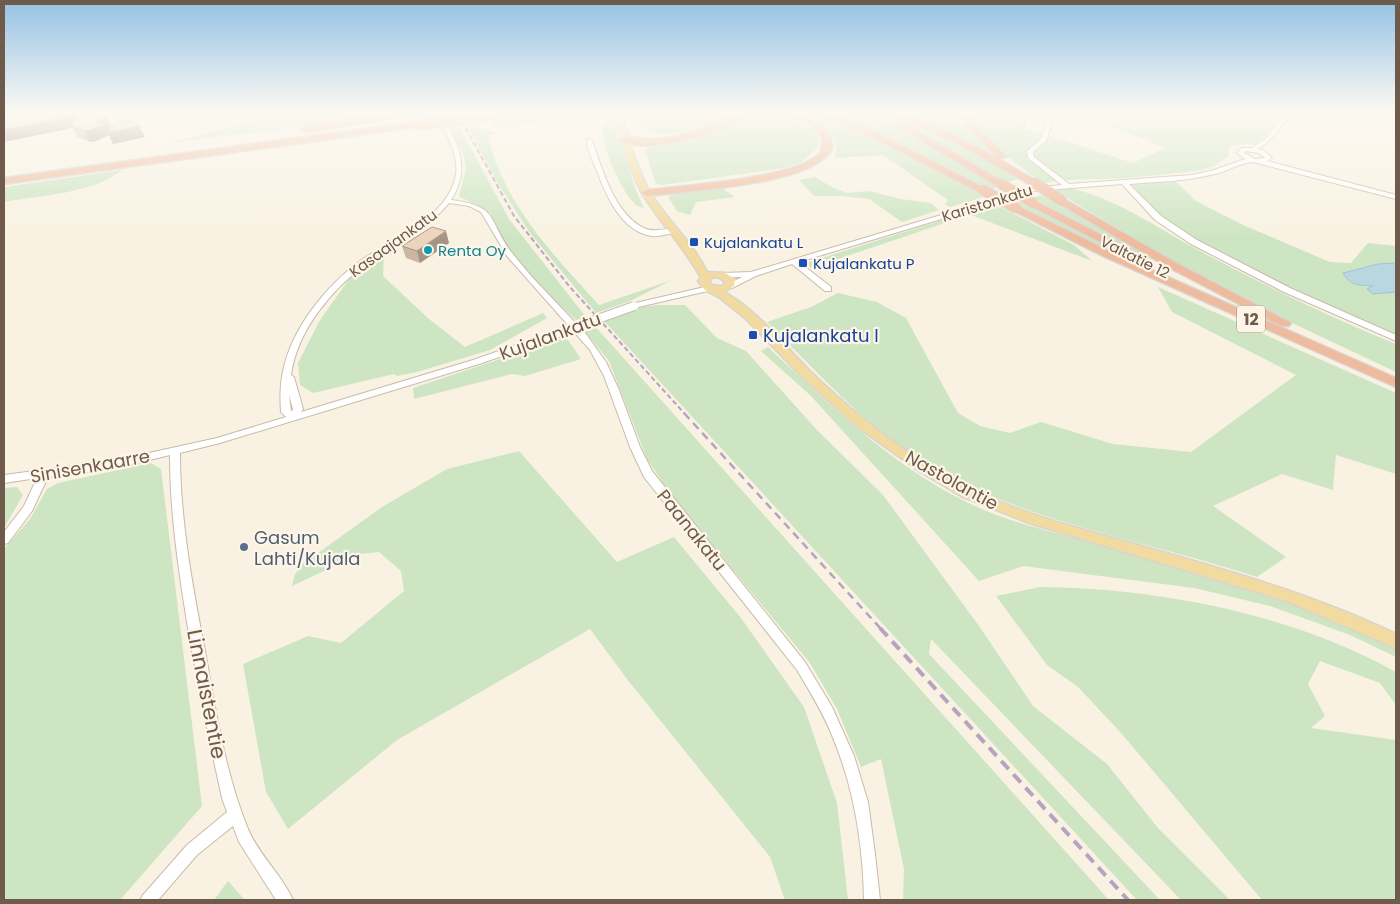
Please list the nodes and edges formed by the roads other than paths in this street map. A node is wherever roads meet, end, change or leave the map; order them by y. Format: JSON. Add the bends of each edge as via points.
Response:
{"nodes":[{"id":1,"x":127,"y":156,"type":"edge"},
{"id":2,"x":179,"y":156,"type":"edge"},
{"id":3,"x":455,"y":156,"type":"edge"},
{"id":4,"x":595,"y":156,"type":"edge"},
{"id":5,"x":633,"y":156,"type":"edge"},
{"id":6,"x":822,"y":156,"type":"edge"},
{"id":7,"x":917,"y":156,"type":"edge"},
{"id":8,"x":955,"y":156,"type":"edge"},
{"id":9,"x":988,"y":156,"type":"edge"},
{"id":10,"x":1003,"y":156,"type":"edge"},
{"id":11,"x":1031,"y":156,"type":"edge"},
{"id":12,"x":1238,"y":156,"type":"edge"},
{"id":13,"x":1247,"y":156,"type":"edge"},
{"id":14,"x":1268,"y":156,"type":"joint"},
{"id":15,"x":1256,"y":160,"type":"junction"},
{"id":16,"x":1232,"y":166,"type":"junction"},
{"id":17,"x":1298,"y":169,"type":"junction"},
{"id":18,"x":4,"y":174,"type":"edge"},
{"id":19,"x":4,"y":181,"type":"edge"},
{"id":20,"x":1034,"y":183,"type":"junction"},
{"id":21,"x":1124,"y":183,"type":"junction"},
{"id":22,"x":1066,"y":186,"type":"junction"},
{"id":23,"x":647,"y":194,"type":"junction"},
{"id":24,"x":1396,"y":197,"type":"edge"},
{"id":25,"x":447,"y":201,"type":"junction"},
{"id":26,"x":670,"y":228,"type":"junction"},
{"id":27,"x":697,"y":262,"type":"junction"},
{"id":28,"x":794,"y":262,"type":"junction"},
{"id":29,"x":753,"y":274,"type":"junction"},
{"id":30,"x":721,"y":275,"type":"junction"},
{"id":31,"x":707,"y":284,"type":"junction"},
{"id":32,"x":729,"y":286,"type":"junction"},
{"id":33,"x":828,"y":288,"type":"dead end"},
{"id":34,"x":741,"y":309,"type":"junction"},
{"id":35,"x":1396,"y":338,"type":"edge"},
{"id":36,"x":1396,"y":380,"type":"edge"},
{"id":37,"x":292,"y":413,"type":"junction"},
{"id":38,"x":175,"y":450,"type":"junction"},
{"id":39,"x":43,"y":476,"type":"junction"},
{"id":40,"x":4,"y":479,"type":"edge"},
{"id":41,"x":4,"y":540,"type":"edge"},
{"id":42,"x":1396,"y":641,"type":"edge"},
{"id":43,"x":235,"y":816,"type":"junction"},
{"id":44,"x":148,"y":900,"type":"edge"},
{"id":45,"x":285,"y":900,"type":"edge"},
{"id":46,"x":872,"y":900,"type":"edge"}],
"edges":[{"from":1,"to":18,"type":"highway"},
{"from":2,"to":19,"type":"highway"},
{"from":3,"to":25,"type":"street","name":"Kasaajankatu","via":[[459,168],[457,184]]},
{"from":4,"to":26,"type":"street","via":[[603,181],[619,210],[637,227],[653,234]]},
{"from":5,"to":23,"type":"main road","name":"Nastolantie"},
{"from":6,"to":23,"type":"highway","via":[[809,166],[779,175]]},
{"from":7,"to":36,"type":"highway","number":"12","bridge":true,"via":[[1107,254]]},
{"from":8,"to":36,"type":"highway","name":"Valtatie 12","number":"12","bridge":true,"via":[[1033,203],[1172,276]]},
{"from":9,"to":20,"type":"highway","number":"12"},
{"from":10,"to":20,"type":"highway"},
{"from":11,"to":22,"type":"street"},
{"from":12,"to":16,"type":"street"},
{"from":13,"to":15,"type":"street"},
{"from":14,"to":15,"type":"street","name":"Karistonkatu"},
{"from":14,"to":17,"type":"street"},
{"from":15,"to":16,"type":"street","name":"Karistonkatu"},
{"from":15,"to":17,"type":"street"},
{"from":16,"to":21,"type":"street","name":"Karistonkatu","via":[[1205,175]]},
{"from":17,"to":24,"type":"street"},
{"from":20,"to":36,"type":"highway","number":"12","bridge":true,"via":[[1119,237],[1205,284]]},
{"from":21,"to":22,"type":"street","name":"Karistonkatu"},
{"from":21,"to":35,"type":"street","via":[[1158,218],[1194,242],[1287,290]]},
{"from":22,"to":28,"type":"street","name":"Karistonkatu","via":[[1028,190]]},
{"from":23,"to":26,"type":"main road","name":"Nastolantie"},
{"from":25,"to":37,"type":"street","name":"Kasaajankatu","via":[[422,224],[361,264],[336,287],[304,330],[289,365],[285,385]]},
{"from":25,"to":46,"type":"street","name":"Paanakatu","via":[[471,205],[484,212],[518,266],[590,346],[602,362],[630,439],[648,474],[801,666],[821,696],[851,761],[867,842]]},
{"from":26,"to":27,"type":"main road","name":"Nastolantie"},
{"from":27,"to":30,"type":"main road","name":"Nastolantie"},
{"from":27,"to":31,"type":"main road","name":"Nastolantie"},
{"from":28,"to":29,"type":"street","name":"Karistonkatu"},
{"from":28,"to":33,"type":"street"},
{"from":29,"to":30,"type":"street","name":"Karistonkatu"},
{"from":29,"to":32,"type":"street","name":"Karistonkatu"},
{"from":30,"to":31,"type":"main road"},
{"from":30,"to":32,"type":"main road","name":"Nastolantie","via":[[730,279]]},
{"from":31,"to":32,"type":"main road"},
{"from":31,"to":34,"type":"main road","name":"Nastolantie"},
{"from":31,"to":37,"type":"street","name":"Kujalankatu","bridge":true,"via":[[436,374]]},
{"from":32,"to":34,"type":"main road","name":"Nastolantie"},
{"from":34,"to":42,"type":"main road","name":"Nastolantie","via":[[852,416],[912,460],[966,492],[1034,519],[1266,588]]},
{"from":37,"to":38,"type":"street","name":"Sinisenkaarre"},
{"from":38,"to":39,"type":"street","name":"Sinisenkaarre","via":[[117,464]]},
{"from":38,"to":43,"type":"street","name":"Linnaistentie","via":[[175,486],[183,564],[220,764]]},
{"from":39,"to":40,"type":"street","name":"Sinisenkaarre"},
{"from":39,"to":41,"type":"street","via":[[28,508]]},
{"from":43,"to":44,"type":"street","via":[[192,850]]},
{"from":43,"to":45,"type":"street","name":"Linnaistentie","via":[[258,862]]}]}
